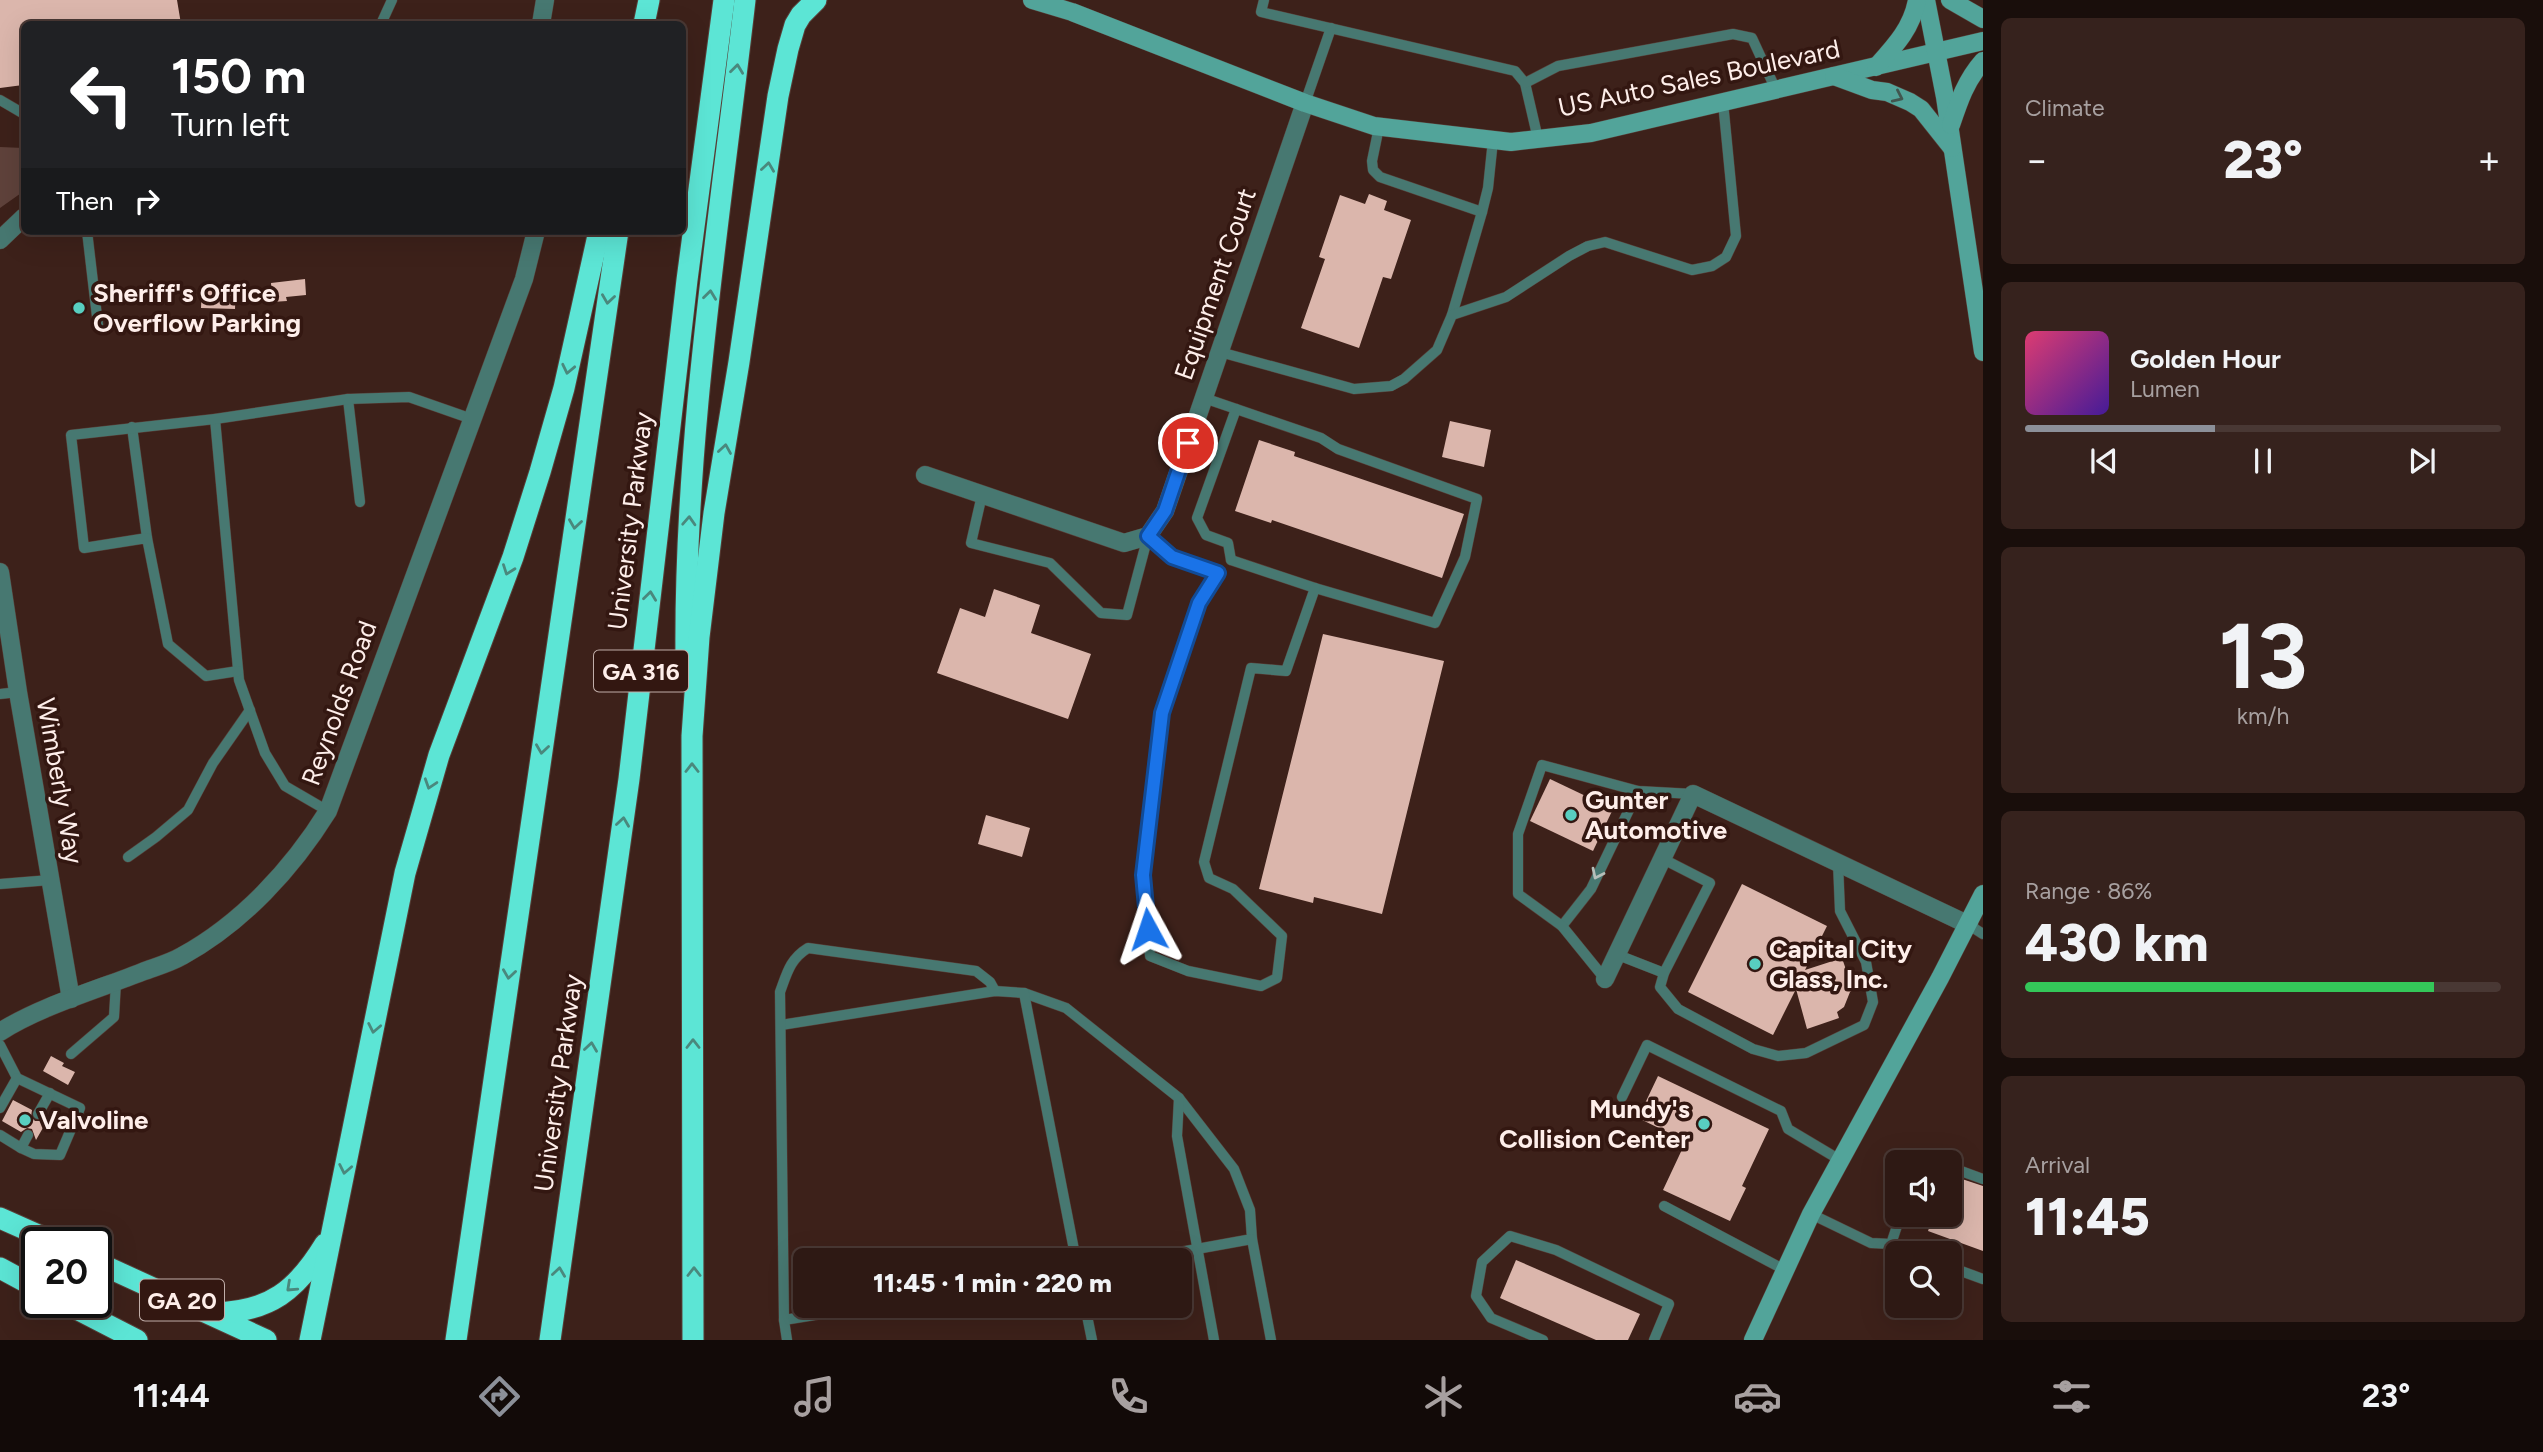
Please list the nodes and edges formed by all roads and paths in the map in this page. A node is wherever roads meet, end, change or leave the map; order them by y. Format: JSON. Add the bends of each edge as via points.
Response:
{"nodes":[{"id":1,"x":392,"y":0,"type":"edge"},
{"id":2,"x":545,"y":0,"type":"edge"},
{"id":3,"x":651,"y":0,"type":"edge"},
{"id":4,"x":724,"y":0,"type":"edge"},
{"id":5,"x":745,"y":0,"type":"edge"},
{"id":6,"x":816,"y":0,"type":"edge"},
{"id":7,"x":1264,"y":0,"type":"edge"},
{"id":8,"x":1917,"y":0,"type":"edge"},
{"id":9,"x":1926,"y":0,"type":"edge"},
{"id":10,"x":1950,"y":0,"type":"edge"},
{"id":11,"x":1036,"y":1,"type":"edge"},
{"id":12,"x":1983,"y":19,"type":"edge"},
{"id":13,"x":382,"y":21,"type":"edge"},
{"id":14,"x":542,"y":21,"type":"edge"},
{"id":15,"x":647,"y":21,"type":"edge"},
{"id":16,"x":1331,"y":28,"type":"junction"},
{"id":17,"x":1983,"y":41,"type":"edge"},
{"id":18,"x":1937,"y":52,"type":"junction"},
{"id":19,"x":1983,"y":61,"type":"edge"},
{"id":20,"x":1876,"y":67,"type":"junction"},
{"id":21,"x":1834,"y":76,"type":"junction"},
{"id":22,"x":1525,"y":83,"type":"junction"},
{"id":23,"x":1776,"y":90,"type":"junction"},
{"id":24,"x":0,"y":100,"type":"edge"},
{"id":25,"x":1723,"y":102,"type":"junction"},
{"id":26,"x":1305,"y":103,"type":"junction"},
{"id":27,"x":21,"y":112,"type":"edge"},
{"id":28,"x":1378,"y":127,"type":"junction"},
{"id":29,"x":1950,"y":129,"type":"junction"},
{"id":30,"x":1538,"y":139,"type":"junction"},
{"id":31,"x":1493,"y":140,"type":"junction"},
{"id":32,"x":1953,"y":149,"type":"junction"},
{"id":33,"x":1482,"y":212,"type":"junction"},
{"id":34,"x":21,"y":220,"type":"edge"},
{"id":35,"x":88,"y":235,"type":"edge"},
{"id":36,"x":535,"y":235,"type":"edge"},
{"id":37,"x":598,"y":235,"type":"edge"},
{"id":38,"x":617,"y":235,"type":"edge"},
{"id":39,"x":0,"y":240,"type":"edge"},
{"id":40,"x":1452,"y":314,"type":"junction"},
{"id":41,"x":98,"y":325,"type":"dead end"},
{"id":42,"x":1982,"y":338,"type":"edge"},
{"id":43,"x":1220,"y":352,"type":"junction"},
{"id":44,"x":1203,"y":398,"type":"junction"},
{"id":45,"x":348,"y":399,"type":"junction"},
{"id":46,"x":1236,"y":409,"type":"junction"},
{"id":47,"x":215,"y":419,"type":"junction"},
{"id":48,"x":472,"y":419,"type":"junction"},
{"id":49,"x":132,"y":427,"type":"junction"},
{"id":50,"x":925,"y":475,"type":"dead end"},
{"id":51,"x":982,"y":495,"type":"junction"},
{"id":52,"x":360,"y":502,"type":"dead end"},
{"id":53,"x":1148,"y":536,"type":"junction"},
{"id":54,"x":147,"y":538,"type":"junction"},
{"id":55,"x":1231,"y":560,"type":"junction"},
{"id":56,"x":0,"y":572,"type":"edge"},
{"id":57,"x":1218,"y":573,"type":"junction"},
{"id":58,"x":1315,"y":588,"type":"junction"},
{"id":59,"x":238,"y":671,"type":"junction"},
{"id":60,"x":9,"y":693,"type":"edge"},
{"id":61,"x":250,"y":710,"type":"junction"},
{"id":62,"x":692,"y":736,"type":"junction"},
{"id":63,"x":1638,"y":791,"type":"junction"},
{"id":64,"x":1693,"y":794,"type":"junction"},
{"id":65,"x":328,"y":811,"type":"junction"},
{"id":66,"x":128,"y":857,"type":"dead end"},
{"id":67,"x":1663,"y":859,"type":"junction"},
{"id":68,"x":1838,"y":862,"type":"junction"},
{"id":69,"x":50,"y":880,"type":"junction"},
{"id":70,"x":0,"y":884,"type":"edge"},
{"id":71,"x":1983,"y":894,"type":"edge"},
{"id":72,"x":1562,"y":926,"type":"junction"},
{"id":73,"x":1976,"y":930,"type":"edge"},
{"id":74,"x":1618,"y":955,"type":"junction"},
{"id":75,"x":1664,"y":974,"type":"junction"},
{"id":76,"x":1605,"y":979,"type":"joint"},
{"id":77,"x":116,"y":982,"type":"junction"},
{"id":78,"x":995,"y":991,"type":"junction"},
{"id":79,"x":1024,"y":993,"type":"junction"},
{"id":80,"x":71,"y":999,"type":"junction"},
{"id":81,"x":781,"y":1025,"type":"junction"},
{"id":82,"x":0,"y":1032,"type":"edge"},
{"id":83,"x":0,"y":1045,"type":"edge"},
{"id":84,"x":71,"y":1054,"type":"dead end"},
{"id":85,"x":17,"y":1078,"type":"junction"},
{"id":86,"x":50,"y":1093,"type":"junction"},
{"id":87,"x":1622,"y":1097,"type":"dead end"},
{"id":88,"x":1179,"y":1098,"type":"junction"},
{"id":89,"x":0,"y":1108,"type":"edge"},
{"id":90,"x":38,"y":1114,"type":"dead end"},
{"id":91,"x":0,"y":1135,"type":"edge"},
{"id":92,"x":27,"y":1135,"type":"dead end"},
{"id":93,"x":20,"y":1148,"type":"junction"},
{"id":94,"x":1840,"y":1160,"type":"junction"},
{"id":95,"x":1962,"y":1171,"type":"edge"},
{"id":96,"x":1983,"y":1179,"type":"edge"},
{"id":97,"x":1664,"y":1206,"type":"dead end"},
{"id":98,"x":1811,"y":1214,"type":"junction"},
{"id":99,"x":0,"y":1219,"type":"edge"},
{"id":100,"x":21,"y":1228,"type":"edge"},
{"id":101,"x":332,"y":1233,"type":"junction"},
{"id":102,"x":1252,"y":1239,"type":"junction"},
{"id":103,"x":1885,"y":1244,"type":"edge"},
{"id":104,"x":1074,"y":1248,"type":"edge"},
{"id":105,"x":1197,"y":1250,"type":"junction"},
{"id":106,"x":1192,"y":1251,"type":"edge"},
{"id":107,"x":0,"y":1268,"type":"edge"},
{"id":108,"x":112,"y":1269,"type":"edge"},
{"id":109,"x":1785,"y":1270,"type":"junction"},
{"id":110,"x":1962,"y":1271,"type":"edge"},
{"id":111,"x":1983,"y":1279,"type":"edge"},
{"id":112,"x":21,"y":1280,"type":"edge"},
{"id":113,"x":211,"y":1313,"type":"junction"},
{"id":114,"x":94,"y":1318,"type":"edge"},
{"id":115,"x":796,"y":1318,"type":"edge"},
{"id":116,"x":1087,"y":1318,"type":"edge"},
{"id":117,"x":784,"y":1320,"type":"junction"},
{"id":118,"x":137,"y":1340,"type":"edge"},
{"id":119,"x":266,"y":1340,"type":"edge"},
{"id":120,"x":310,"y":1340,"type":"edge"},
{"id":121,"x":456,"y":1340,"type":"edge"},
{"id":122,"x":550,"y":1340,"type":"edge"},
{"id":123,"x":693,"y":1340,"type":"edge"},
{"id":124,"x":787,"y":1340,"type":"edge"},
{"id":125,"x":1092,"y":1340,"type":"edge"},
{"id":126,"x":1214,"y":1340,"type":"edge"},
{"id":127,"x":1271,"y":1340,"type":"edge"},
{"id":128,"x":1543,"y":1340,"type":"edge"},
{"id":129,"x":1654,"y":1340,"type":"edge"},
{"id":130,"x":1753,"y":1340,"type":"edge"}],
"edges":[{"from":1,"to":13,"type":"lane"},
{"from":2,"to":14,"type":"street"},
{"from":3,"to":15,"type":"highway"},
{"from":122,"to":4,"type":"highway","name":"University Parkway","number":"GA 316","one_way":true,"via":[[629,779]]},
{"from":62,"to":5,"type":"highway","one_way":true,"via":[[686,685],[686,596],[694,436]]},
{"from":62,"to":6,"type":"highway","one_way":true,"via":[[714,513],[779,96],[795,25]]},
{"from":7,"to":16,"type":"lane","via":[[1261,12]]},
{"from":8,"to":20,"type":"street","via":[[1907,29]]},
{"from":9,"to":18,"type":"street"},
{"from":10,"to":12,"type":"street"},
{"from":11,"to":26,"type":"street","name":"US Auto Sales Boulevard"},
{"from":16,"to":22,"type":"lane","via":[[1515,71]]},
{"from":16,"to":26,"type":"lane"},
{"from":17,"to":18,"type":"street","name":"US Auto Sales Boulevard"},
{"from":18,"to":20,"type":"street","name":"US Auto Sales Boulevard"},
{"from":18,"to":29,"type":"street"},
{"from":19,"to":29,"type":"street","via":[[1963,91]]},
{"from":20,"to":21,"type":"street","name":"US Auto Sales Boulevard"},
{"from":21,"to":23,"type":"street","name":"US Auto Sales Boulevard"},
{"from":21,"to":32,"type":"street","one_way":true,"via":[[1910,102]]},
{"from":22,"to":23,"type":"lane","via":[[1558,66],[1733,34],[1752,38]]},
{"from":22,"to":30,"type":"lane"},
{"from":23,"to":25,"type":"street","name":"US Auto Sales Boulevard"},
{"from":24,"to":27,"type":"lane"},
{"from":25,"to":30,"type":"street","name":"US Auto Sales Boulevard","via":[[1591,133]]},
{"from":25,"to":40,"type":"lane","via":[[1736,236],[1726,257],[1713,266],[1692,270],[1618,245],[1596,244],[1506,297]]},
{"from":26,"to":28,"type":"street","name":"US Auto Sales Boulevard"},
{"from":26,"to":43,"type":"street","name":"Equipment Court"},
{"from":28,"to":31,"type":"street","name":"US Auto Sales Boulevard"},
{"from":28,"to":33,"type":"lane","via":[[1372,161],[1380,177]]},
{"from":29,"to":32,"type":"street"},
{"from":30,"to":31,"type":"street","name":"US Auto Sales Boulevard"},
{"from":31,"to":33,"type":"lane"},
{"from":32,"to":42,"type":"street"},
{"from":33,"to":40,"type":"lane"},
{"from":34,"to":39,"type":"street"},
{"from":35,"to":41,"type":"lane"},
{"from":36,"to":48,"type":"street","name":"Reynolds Road","via":[[524,279]]},
{"from":37,"to":101,"type":"highway","one_way":true,"via":[[540,472],[420,814]]},
{"from":38,"to":121,"type":"highway","name":"University Parkway","number":"GA 316","one_way":true},
{"from":40,"to":43,"type":"lane","via":[[1437,350],[1391,386],[1354,389]]},
{"from":43,"to":44,"type":"street","name":"Equipment Court"},
{"from":44,"to":46,"type":"lane"},
{"from":44,"to":53,"type":"street","name":"Equipment Court","via":[[1165,511]]},
{"from":45,"to":47,"type":"lane"},
{"from":45,"to":48,"type":"lane","via":[[409,397]]},
{"from":45,"to":52,"type":"lane"},
{"from":46,"to":55,"type":"lane","via":[[1197,518],[1206,535],[1228,544]]},
{"from":46,"to":58,"type":"lane","via":[[1477,499],[1465,556],[1435,623]]},
{"from":47,"to":49,"type":"lane"},
{"from":47,"to":59,"type":"lane"},
{"from":48,"to":65,"type":"street","name":"Reynolds Road"},
{"from":49,"to":54,"type":"lane"},
{"from":49,"to":54,"type":"lane","via":[[71,435],[84,548]]},
{"from":50,"to":51,"type":"street"},
{"from":51,"to":53,"type":"street","via":[[1124,542]]},
{"from":51,"to":53,"type":"lane","via":[[971,543],[1050,563],[1101,614],[1127,615]]},
{"from":53,"to":57,"type":"lane","via":[[1172,557]]},
{"from":54,"to":59,"type":"lane","via":[[168,644],[206,676]]},
{"from":55,"to":57,"type":"lane"},
{"from":55,"to":58,"type":"lane"},
{"from":56,"to":60,"type":"street","name":"Wimberly Way"},
{"from":57,"to":58,"type":"lane","via":[[1199,603],[1162,713],[1143,875],[1150,956],[1188,971],[1261,986],[1276,978],[1282,936],[1233,889],[1209,878],[1204,862],[1251,668],[1286,671]]},
{"from":59,"to":61,"type":"lane"},
{"from":60,"to":69,"type":"street","name":"Wimberly Way"},
{"from":61,"to":65,"type":"lane","via":[[265,753],[285,786]]},
{"from":61,"to":66,"type":"lane","via":[[213,763],[188,810]]},
{"from":123,"to":62,"type":"highway","one_way":true},
{"from":63,"to":64,"type":"lane"},
{"from":63,"to":72,"type":"lane","one_way":true,"via":[[1591,889]]},
{"from":63,"to":72,"type":"lane","via":[[1542,765],[1518,834],[1518,894]]},
{"from":64,"to":67,"type":"street"},
{"from":64,"to":68,"type":"street"},
{"from":65,"to":77,"type":"street","name":"Reynolds Road","via":[[287,868],[234,922],[181,957]]},
{"from":67,"to":74,"type":"street"},
{"from":67,"to":75,"type":"lane","via":[[1710,883]]},
{"from":68,"to":73,"type":"street"},
{"from":68,"to":75,"type":"lane","via":[[1840,911],[1866,962],[1873,1002],[1864,1026],[1806,1053],[1778,1056],[1753,1049],[1678,1009],[1660,987]]},
{"from":69,"to":70,"type":"lane"},
{"from":69,"to":80,"type":"street","name":"Wimberly Way"},
{"from":71,"to":73,"type":"street"},
{"from":72,"to":76,"type":"lane"},
{"from":73,"to":94,"type":"street"},
{"from":74,"to":75,"type":"lane"},
{"from":74,"to":76,"type":"street"},
{"from":77,"to":80,"type":"street","name":"Reynolds Road"},
{"from":77,"to":84,"type":"lane","via":[[114,1017]]},
{"from":78,"to":79,"type":"lane"},
{"from":78,"to":81,"type":"lane"},
{"from":78,"to":81,"type":"lane","via":[[976,971],[808,948],[795,956],[788,968],[780,992]]},
{"from":79,"to":88,"type":"lane","via":[[1066,1008]]},
{"from":79,"to":104,"type":"lane"},
{"from":80,"to":82,"type":"street","name":"Reynolds Road"},
{"from":81,"to":117,"type":"lane"},
{"from":83,"to":85,"type":"lane"},
{"from":85,"to":86,"type":"lane"},
{"from":85,"to":89,"type":"lane"},
{"from":86,"to":90,"type":"lane"},
{"from":86,"to":93,"type":"lane","via":[[80,1108],[60,1155]]},
{"from":87,"to":94,"type":"lane","via":[[1647,1045],[1781,1111],[1788,1129]]},
{"from":88,"to":102,"type":"lane","via":[[1234,1170],[1250,1210]]},
{"from":88,"to":105,"type":"lane","via":[[1177,1136]]},
{"from":91,"to":93,"type":"lane"},
{"from":92,"to":93,"type":"lane"},
{"from":94,"to":98,"type":"street"},
{"from":95,"to":96,"type":"lane"},
{"from":97,"to":109,"type":"lane"},
{"from":98,"to":103,"type":"lane","via":[[1871,1243]]},
{"from":98,"to":109,"type":"street"},
{"from":99,"to":100,"type":"highway"},
{"from":101,"to":113,"type":"highway","one_way":true,"via":[[298,1282],[275,1300],[248,1310]]},
{"from":101,"to":120,"type":"highway"},
{"from":102,"to":105,"type":"lane"},
{"from":102,"to":127,"type":"lane"},
{"from":105,"to":106,"type":"lane"},
{"from":105,"to":126,"type":"lane"},
{"from":107,"to":112,"type":"highway"},
{"from":108,"to":113,"type":"highway","number":"GA 20"},
{"from":109,"to":130,"type":"street"},
{"from":110,"to":111,"type":"lane"},
{"from":113,"to":119,"type":"highway","number":"GA 20"},
{"from":114,"to":118,"type":"highway","number":"GA 20"},
{"from":115,"to":117,"type":"lane"},
{"from":116,"to":125,"type":"lane"},
{"from":117,"to":124,"type":"lane"},
{"from":128,"to":129,"type":"lane","via":[[1491,1318],[1476,1296],[1482,1262],[1510,1236],[1556,1251],[1669,1304]]}]}
